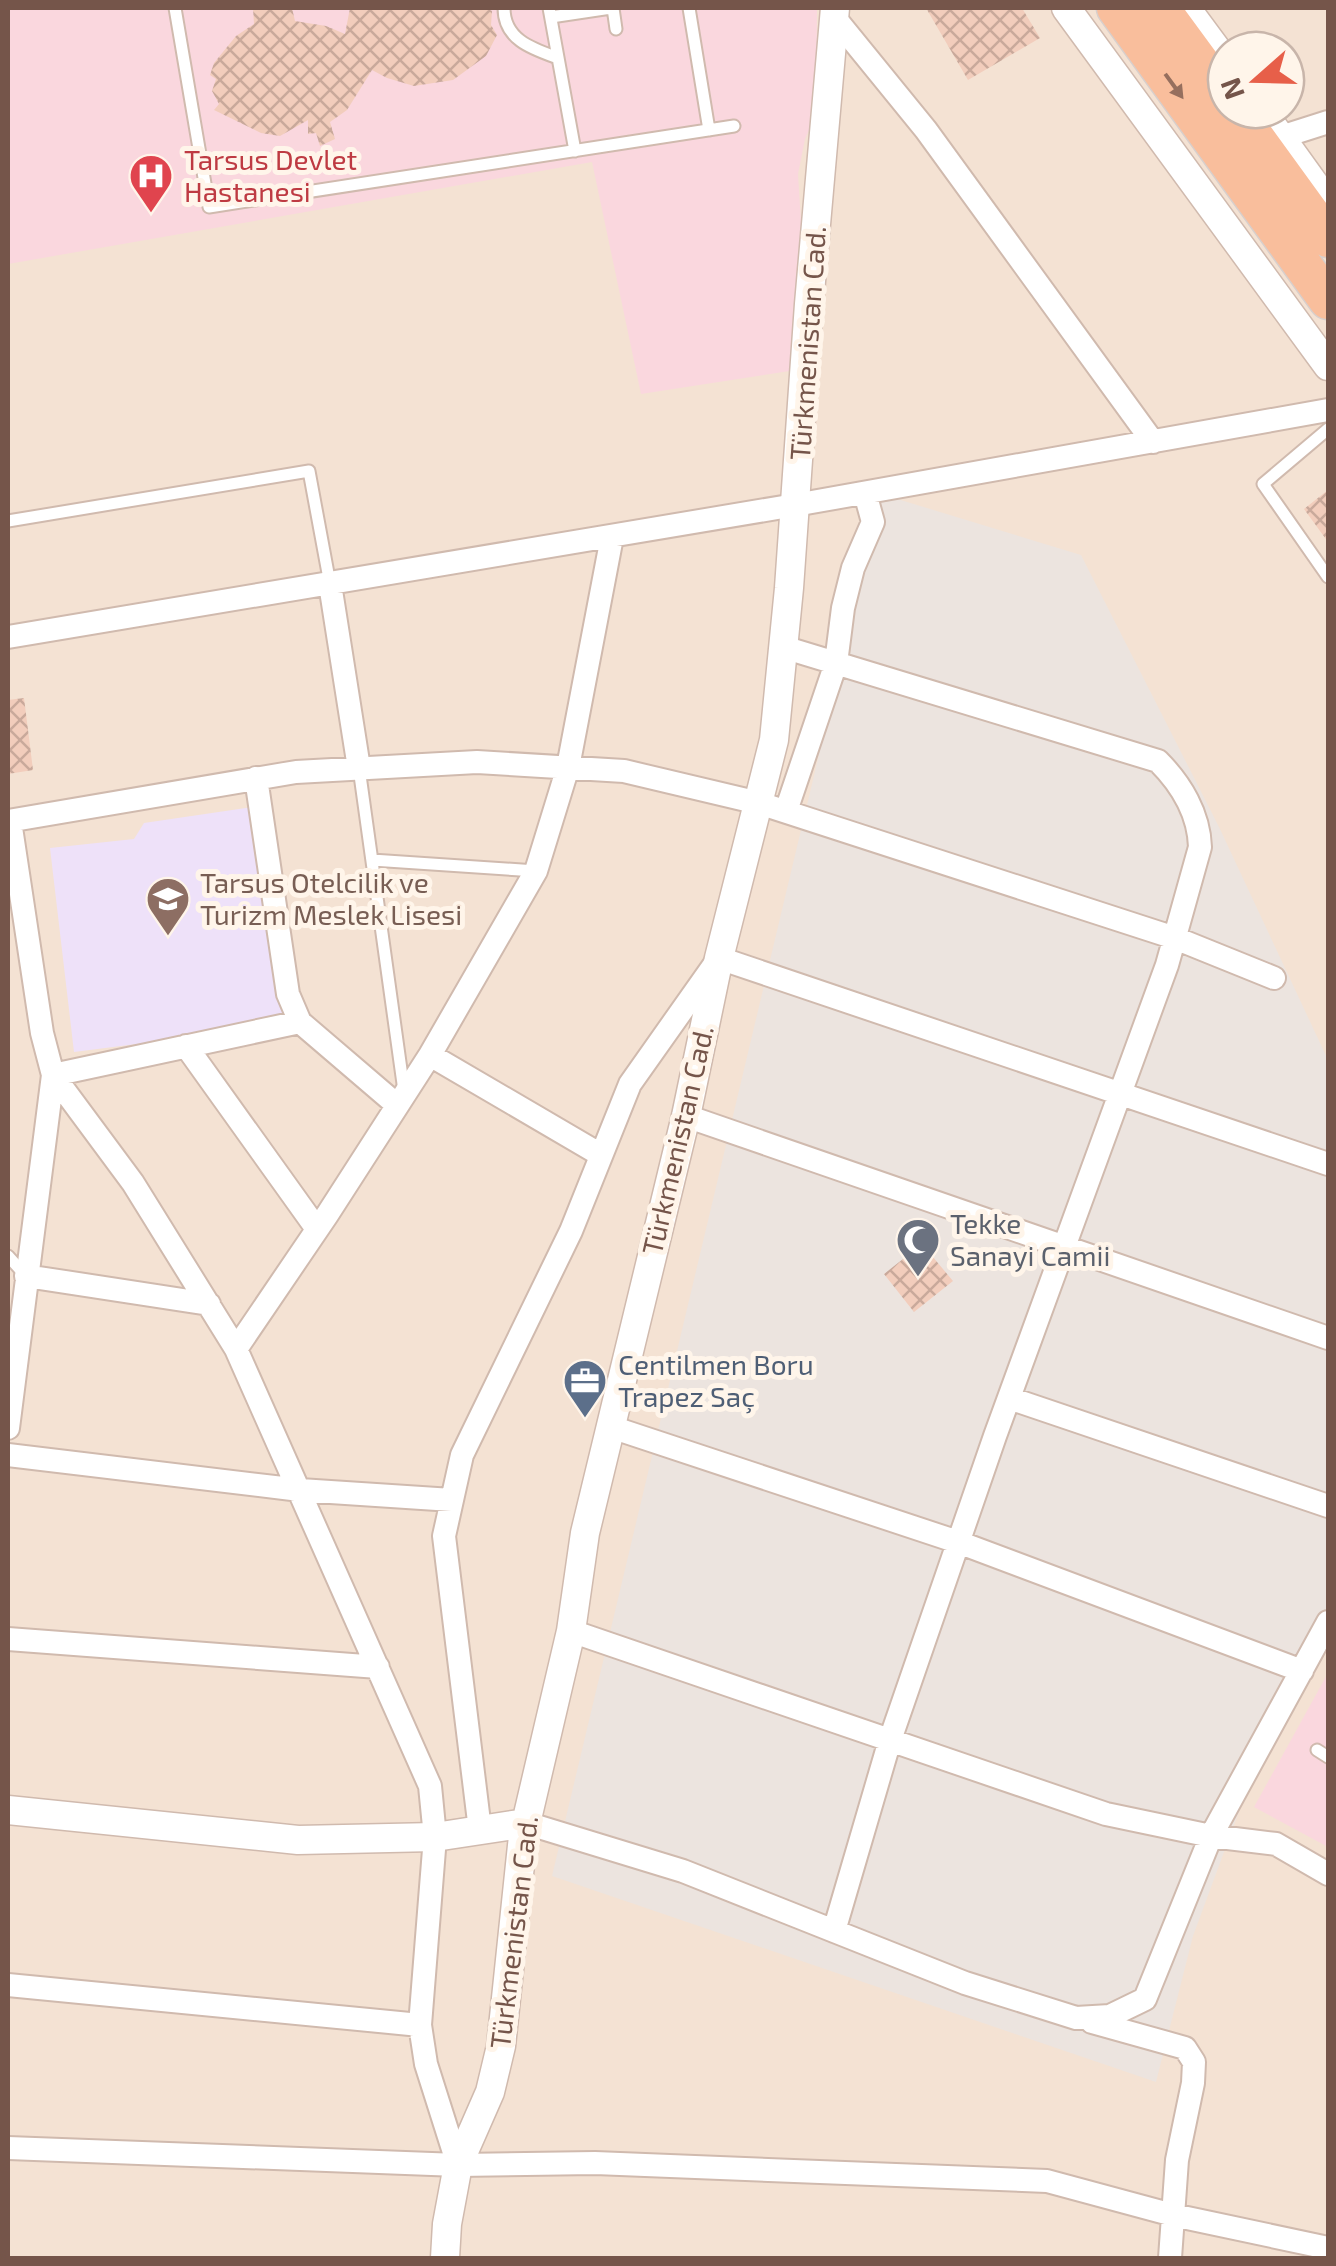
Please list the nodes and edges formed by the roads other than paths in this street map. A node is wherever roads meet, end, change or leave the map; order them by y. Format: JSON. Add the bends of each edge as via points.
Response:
{"nodes":[{"id":1,"x":175,"y":8,"type":"edge"},
{"id":2,"x":504,"y":8,"type":"edge"},
{"id":3,"x":612,"y":8,"type":"edge"},
{"id":4,"x":689,"y":8,"type":"edge"},
{"id":5,"x":1066,"y":8,"type":"edge"},
{"id":6,"x":1116,"y":8,"type":"edge"},
{"id":7,"x":1160,"y":8,"type":"edge"},
{"id":8,"x":1186,"y":8,"type":"edge"},
{"id":9,"x":550,"y":12,"type":"edge"},
{"id":10,"x":834,"y":12,"type":"edge"},
{"id":11,"x":616,"y":29,"type":"dead end"},
{"id":12,"x":1206,"y":35,"type":"edge"},
{"id":13,"x":558,"y":58,"type":"junction"},
{"id":14,"x":1206,"y":71,"type":"edge"},
{"id":15,"x":1328,"y":122,"type":"edge"},
{"id":16,"x":734,"y":126,"type":"dead end"},
{"id":17,"x":709,"y":130,"type":"junction"},
{"id":18,"x":1250,"y":130,"type":"edge"},
{"id":19,"x":1275,"y":130,"type":"edge"},
{"id":20,"x":1281,"y":138,"type":"junction"},
{"id":21,"x":575,"y":151,"type":"junction"},
{"id":22,"x":1328,"y":202,"type":"edge"},
{"id":23,"x":1328,"y":238,"type":"edge"},
{"id":24,"x":1328,"y":300,"type":"edge"},
{"id":25,"x":1328,"y":366,"type":"edge"},
{"id":26,"x":1328,"y":410,"type":"edge"},
{"id":27,"x":1328,"y":429,"type":"edge"},
{"id":28,"x":1153,"y":442,"type":"junction"},
{"id":29,"x":865,"y":493,"type":"junction"},
{"id":30,"x":795,"y":506,"type":"junction"},
{"id":31,"x":8,"y":521,"type":"edge"},
{"id":32,"x":612,"y":536,"type":"junction"},
{"id":33,"x":1328,"y":576,"type":"edge"},
{"id":34,"x":330,"y":584,"type":"junction"},
{"id":35,"x":8,"y":637,"type":"edge"},
{"id":36,"x":783,"y":648,"type":"junction"},
{"id":37,"x":836,"y":663,"type":"junction"},
{"id":38,"x":568,"y":767,"type":"junction"},
{"id":39,"x":359,"y":768,"type":"junction"},
{"id":40,"x":256,"y":778,"type":"junction"},
{"id":41,"x":772,"y":807,"type":"junction"},
{"id":42,"x":9,"y":821,"type":"edge"},
{"id":43,"x":372,"y":860,"type":"junction"},
{"id":44,"x":536,"y":871,"type":"junction"},
{"id":45,"x":1175,"y":938,"type":"junction"},
{"id":46,"x":718,"y":958,"type":"junction"},
{"id":47,"x":1274,"y":978,"type":"dead end"},
{"id":48,"x":300,"y":1022,"type":"junction"},
{"id":49,"x":186,"y":1046,"type":"junction"},
{"id":50,"x":430,"y":1055,"type":"junction"},
{"id":51,"x":53,"y":1075,"type":"junction"},
{"id":52,"x":1120,"y":1093,"type":"junction"},
{"id":53,"x":401,"y":1100,"type":"junction"},
{"id":54,"x":686,"y":1116,"type":"junction"},
{"id":55,"x":601,"y":1156,"type":"junction"},
{"id":56,"x":1328,"y":1164,"type":"edge"},
{"id":57,"x":318,"y":1230,"type":"junction"},
{"id":58,"x":1064,"y":1245,"type":"junction"},
{"id":59,"x":8,"y":1256,"type":"edge"},
{"id":60,"x":26,"y":1276,"type":"junction"},
{"id":61,"x":208,"y":1304,"type":"junction"},
{"id":62,"x":1328,"y":1338,"type":"edge"},
{"id":63,"x":236,"y":1348,"type":"junction"},
{"id":64,"x":1009,"y":1398,"type":"junction"},
{"id":65,"x":611,"y":1427,"type":"junction"},
{"id":66,"x":8,"y":1428,"type":"edge"},
{"id":67,"x":8,"y":1455,"type":"edge"},
{"id":68,"x":300,"y":1490,"type":"junction"},
{"id":69,"x":452,"y":1500,"type":"junction"},
{"id":70,"x":1328,"y":1506,"type":"edge"},
{"id":71,"x":958,"y":1542,"type":"junction"},
{"id":72,"x":1328,"y":1622,"type":"edge"},
{"id":73,"x":571,"y":1631,"type":"junction"},
{"id":74,"x":8,"y":1639,"type":"edge"},
{"id":75,"x":378,"y":1667,"type":"junction"},
{"id":76,"x":1302,"y":1671,"type":"junction"},
{"id":77,"x":890,"y":1740,"type":"junction"},
{"id":78,"x":8,"y":1810,"type":"edge"},
{"id":79,"x":526,"y":1823,"type":"junction"},
{"id":80,"x":480,"y":1830,"type":"junction"},
{"id":81,"x":435,"y":1836,"type":"junction"},
{"id":82,"x":1211,"y":1836,"type":"junction"},
{"id":83,"x":1328,"y":1874,"type":"edge"},
{"id":84,"x":834,"y":1931,"type":"junction"},
{"id":85,"x":8,"y":1985,"type":"edge"},
{"id":86,"x":1076,"y":2018,"type":"junction"},
{"id":87,"x":420,"y":2025,"type":"junction"},
{"id":88,"x":8,"y":2148,"type":"edge"},
{"id":89,"x":458,"y":2164,"type":"junction"},
{"id":90,"x":1173,"y":2215,"type":"junction"},
{"id":91,"x":1328,"y":2248,"type":"edge"},
{"id":92,"x":445,"y":2258,"type":"edge"},
{"id":93,"x":1170,"y":2258,"type":"edge"}],
"edges":[{"from":1,"to":21,"type":"lane","via":[[209,207]]},
{"from":2,"to":13,"type":"lane","via":[[520,44]]},
{"from":3,"to":9,"type":"lane"},
{"from":3,"to":11,"type":"lane"},
{"from":4,"to":17,"type":"lane"},
{"from":5,"to":25,"type":"street"},
{"from":6,"to":24,"type":"highway","one_way":true},
{"from":7,"to":14,"type":"highway"},
{"from":8,"to":12,"type":"street"},
{"from":9,"to":13,"type":"lane"},
{"from":10,"to":28,"type":"street"},
{"from":10,"to":30,"type":"street","name":"Türkmenistan Cad."},
{"from":13,"to":21,"type":"lane"},
{"from":15,"to":20,"type":"street"},
{"from":16,"to":17,"type":"lane"},
{"from":17,"to":21,"type":"lane"},
{"from":18,"to":23,"type":"highway"},
{"from":19,"to":20,"type":"street"},
{"from":20,"to":22,"type":"street"},
{"from":26,"to":28,"type":"street"},
{"from":27,"to":33,"type":"lane","via":[[1263,484]]},
{"from":28,"to":29,"type":"street"},
{"from":29,"to":30,"type":"street"},
{"from":29,"to":37,"type":"street","via":[[873,522],[853,568]]},
{"from":30,"to":32,"type":"street"},
{"from":30,"to":36,"type":"street","name":"Türkmenistan Cad."},
{"from":31,"to":34,"type":"lane","via":[[309,471]]},
{"from":32,"to":34,"type":"street"},
{"from":32,"to":38,"type":"street"},
{"from":34,"to":35,"type":"street"},
{"from":34,"to":39,"type":"street"},
{"from":36,"to":37,"type":"street"},
{"from":36,"to":41,"type":"street","name":"Türkmenistan Cad."},
{"from":37,"to":41,"type":"street"},
{"from":37,"to":45,"type":"street","via":[[1158,760],[1177,780],[1200,828]]},
{"from":38,"to":39,"type":"street","via":[[477,762]]},
{"from":38,"to":41,"type":"street","via":[[624,770]]},
{"from":38,"to":44,"type":"street"},
{"from":39,"to":40,"type":"street"},
{"from":39,"to":43,"type":"lane"},
{"from":40,"to":42,"type":"street"},
{"from":40,"to":48,"type":"street","via":[[281,956]]},
{"from":41,"to":45,"type":"street"},
{"from":41,"to":46,"type":"street","name":"Türkmenistan Cad."},
{"from":42,"to":51,"type":"street"},
{"from":43,"to":44,"type":"lane"},
{"from":43,"to":53,"type":"lane"},
{"from":44,"to":50,"type":"street"},
{"from":45,"to":47,"type":"street"},
{"from":45,"to":52,"type":"street"},
{"from":46,"to":52,"type":"street"},
{"from":46,"to":54,"type":"street","name":"Türkmenistan Cad."},
{"from":46,"to":55,"type":"street","via":[[630,1084]]},
{"from":48,"to":49,"type":"street"},
{"from":48,"to":53,"type":"street"},
{"from":49,"to":51,"type":"street"},
{"from":49,"to":57,"type":"street"},
{"from":50,"to":53,"type":"street"},
{"from":50,"to":55,"type":"street"},
{"from":51,"to":60,"type":"street"},
{"from":51,"to":61,"type":"street","via":[[133,1183]]},
{"from":52,"to":56,"type":"street"},
{"from":52,"to":58,"type":"street"},
{"from":53,"to":57,"type":"street"},
{"from":54,"to":58,"type":"street"},
{"from":54,"to":65,"type":"street","name":"Türkmenistan Cad."},
{"from":55,"to":69,"type":"street","via":[[462,1455]]},
{"from":57,"to":63,"type":"street"},
{"from":58,"to":62,"type":"street"},
{"from":58,"to":64,"type":"street"},
{"from":59,"to":60,"type":"lane"},
{"from":60,"to":61,"type":"street"},
{"from":60,"to":66,"type":"street"},
{"from":61,"to":63,"type":"street"},
{"from":63,"to":68,"type":"street"},
{"from":64,"to":70,"type":"street"},
{"from":64,"to":71,"type":"street"},
{"from":65,"to":71,"type":"street"},
{"from":65,"to":73,"type":"street","name":"Türkmenistan Cad.","via":[[585,1533]]},
{"from":67,"to":68,"type":"street"},
{"from":68,"to":69,"type":"street"},
{"from":68,"to":75,"type":"street"},
{"from":69,"to":80,"type":"street","via":[[444,1536]]},
{"from":71,"to":76,"type":"street"},
{"from":71,"to":77,"type":"street"},
{"from":72,"to":76,"type":"street"},
{"from":73,"to":77,"type":"street"},
{"from":73,"to":79,"type":"street","name":"Türkmenistan Cad."},
{"from":74,"to":75,"type":"street"},
{"from":75,"to":81,"type":"street","via":[[430,1786]]},
{"from":76,"to":82,"type":"street"},
{"from":77,"to":82,"type":"street","via":[[1106,1814]]},
{"from":77,"to":84,"type":"street"},
{"from":78,"to":81,"type":"street","via":[[298,1840]]},
{"from":79,"to":80,"type":"street"},
{"from":79,"to":84,"type":"street","via":[[683,1871]]},
{"from":79,"to":89,"type":"street","name":"Türkmenistan Cad.","via":[[500,2046],[490,2092]]},
{"from":80,"to":81,"type":"street"},
{"from":81,"to":87,"type":"street"},
{"from":82,"to":83,"type":"street","via":[[1276,1844]]},
{"from":82,"to":86,"type":"street","via":[[1145,1999],[1110,2016]]},
{"from":84,"to":86,"type":"street","via":[[966,1984]]},
{"from":85,"to":87,"type":"street"},
{"from":86,"to":90,"type":"street","via":[[1185,2048],[1194,2062]]},
{"from":87,"to":89,"type":"street"},
{"from":88,"to":89,"type":"street"},
{"from":89,"to":90,"type":"street","via":[[1047,2181]]},
{"from":89,"to":92,"type":"street","name":"Türkmenistan Cad."},
{"from":90,"to":91,"type":"street"},
{"from":90,"to":93,"type":"street"}]}
